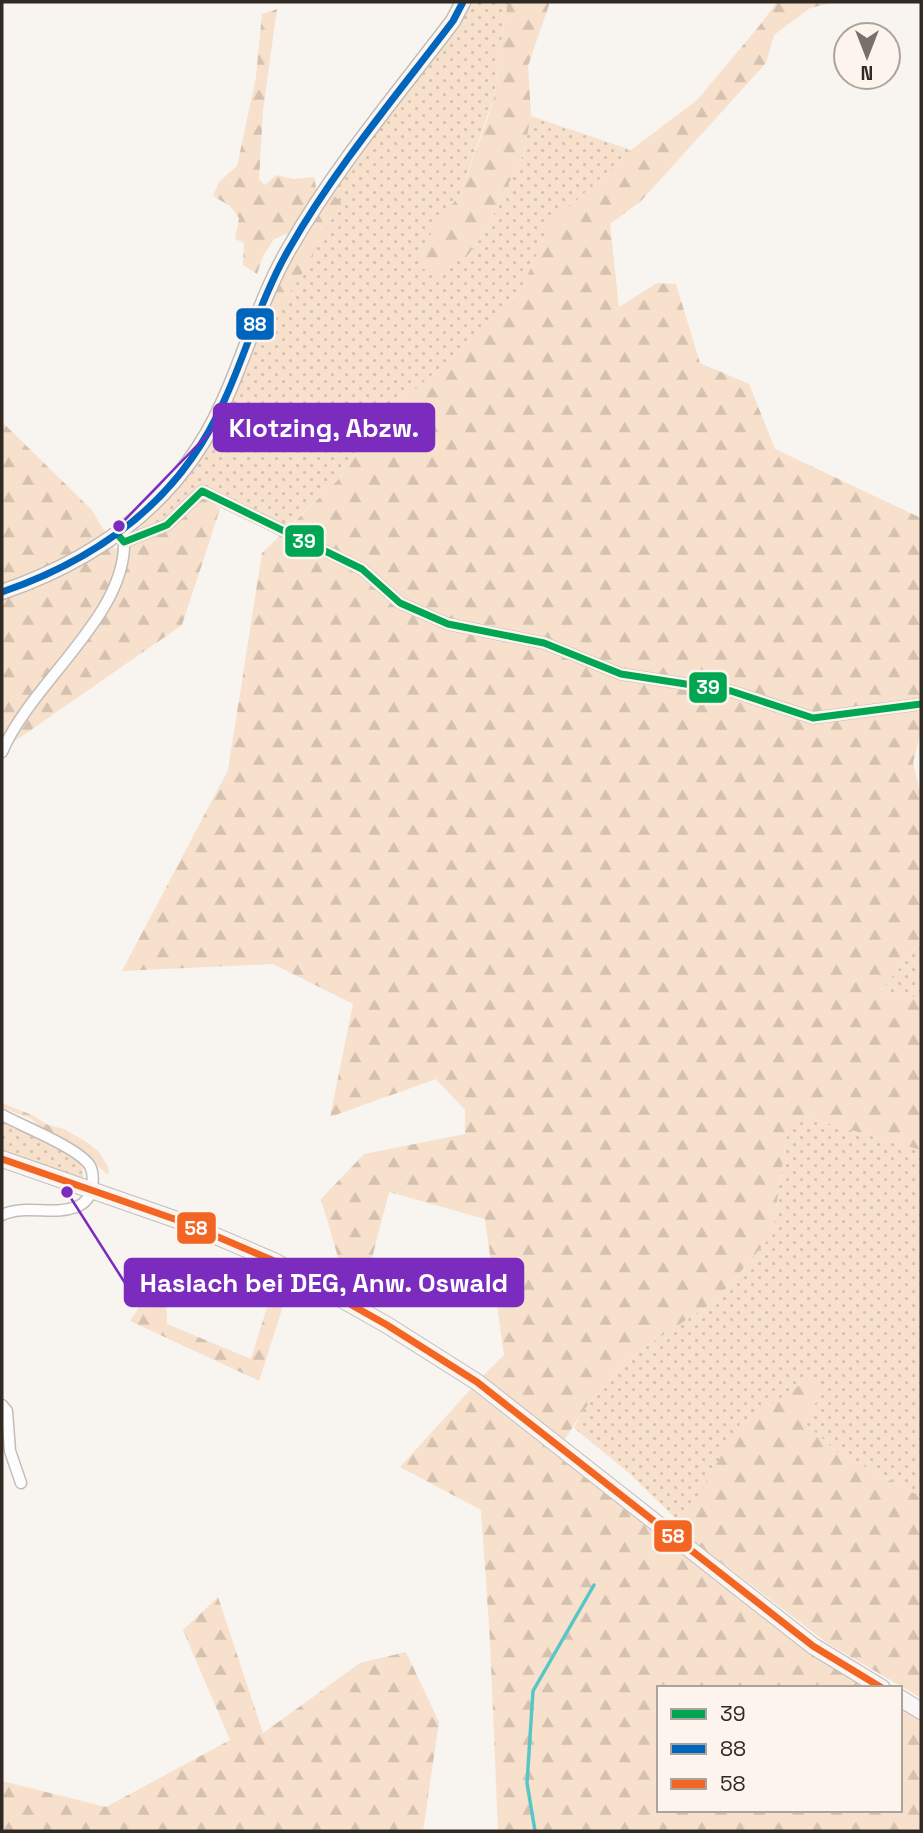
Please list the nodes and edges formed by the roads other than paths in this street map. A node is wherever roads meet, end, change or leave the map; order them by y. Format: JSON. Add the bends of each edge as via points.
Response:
{"nodes":[{"id":1,"x":463,"y":2,"type":"edge"},
{"id":2,"x":121,"y":539,"type":"junction"},
{"id":3,"x":2,"y":592,"type":"edge"},
{"id":4,"x":921,"y":704,"type":"edge"},
{"id":5,"x":2,"y":752,"type":"edge"},
{"id":6,"x":2,"y":1115,"type":"edge"},
{"id":7,"x":2,"y":1159,"type":"edge"},
{"id":8,"x":92,"y":1192,"type":"junction"},
{"id":9,"x":2,"y":1215,"type":"edge"},
{"id":10,"x":2,"y":1405,"type":"edge"},
{"id":11,"x":21,"y":1483,"type":"dead end"},
{"id":12,"x":879,"y":1686,"type":"edge"},
{"id":13,"x":902,"y":1699,"type":"edge"},
{"id":14,"x":921,"y":1711,"type":"edge"}],
"edges":[{"from":1,"to":2,"type":"street","via":[[340,168],[288,250],[223,403],[197,451]]},
{"from":2,"to":3,"type":"street"},
{"from":2,"to":4,"type":"street","via":[[167,525],[202,491],[362,569],[400,603],[448,624],[544,643],[621,674],[731,691],[813,718]]},
{"from":2,"to":5,"type":"street","via":[[124,559],[116,587],[10,732]]},
{"from":6,"to":8,"type":"street","via":[[84,1159],[92,1174]]},
{"from":7,"to":8,"type":"main road"},
{"from":8,"to":9,"type":"street","via":[[76,1208],[20,1209]]},
{"from":8,"to":12,"type":"main road","via":[[183,1222],[274,1261],[387,1325],[477,1382],[813,1646]]},
{"from":10,"to":11,"type":"street"},
{"from":13,"to":14,"type":"main road"}]}
